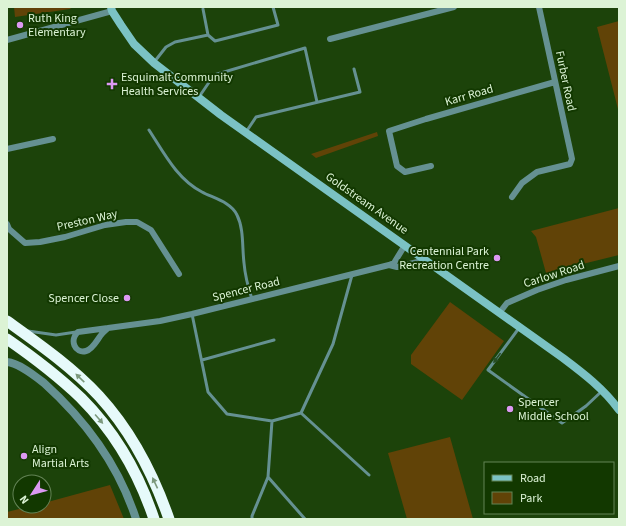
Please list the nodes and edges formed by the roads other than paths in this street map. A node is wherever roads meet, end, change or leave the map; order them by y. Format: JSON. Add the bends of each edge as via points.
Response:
{"nodes":[{"id":1,"x":273,"y":7,"type":"edge"},
{"id":2,"x":454,"y":7,"type":"edge"},
{"id":3,"x":539,"y":7,"type":"edge"},
{"id":4,"x":112,"y":9,"type":"edge"},
{"id":5,"x":203,"y":9,"type":"dead end"},
{"id":6,"x":208,"y":35,"type":"junction"},
{"id":7,"x":330,"y":39,"type":"dead end"},
{"id":8,"x":7,"y":40,"type":"edge"},
{"id":9,"x":154,"y":63,"type":"junction"},
{"id":10,"x":354,"y":69,"type":"dead end"},
{"id":11,"x":555,"y":82,"type":"junction"},
{"id":12,"x":199,"y":98,"type":"junction"},
{"id":13,"x":318,"y":102,"type":"junction"},
{"id":14,"x":149,"y":130,"type":"dead end"},
{"id":15,"x":246,"y":132,"type":"junction"},
{"id":16,"x":53,"y":139,"type":"dead end"},
{"id":17,"x":7,"y":149,"type":"edge"},
{"id":18,"x":431,"y":166,"type":"dead end"},
{"id":19,"x":512,"y":197,"type":"dead end"},
{"id":20,"x":7,"y":224,"type":"edge"},
{"id":21,"x":405,"y":245,"type":"junction"},
{"id":22,"x":426,"y":260,"type":"junction"},
{"id":23,"x":389,"y":265,"type":"junction"},
{"id":24,"x":619,"y":266,"type":"edge"},
{"id":25,"x":179,"y":274,"type":"dead end"},
{"id":26,"x":352,"y":274,"type":"junction"},
{"id":27,"x":252,"y":299,"type":"junction"},
{"id":28,"x":500,"y":312,"type":"junction"},
{"id":29,"x":192,"y":314,"type":"junction"},
{"id":30,"x":7,"y":321,"type":"edge"},
{"id":31,"x":520,"y":326,"type":"junction"},
{"id":32,"x":108,"y":328,"type":"junction"},
{"id":33,"x":20,"y":330,"type":"junction"},
{"id":34,"x":78,"y":332,"type":"junction"},
{"id":35,"x":7,"y":339,"type":"edge"},
{"id":36,"x":274,"y":340,"type":"dead end"},
{"id":37,"x":202,"y":360,"type":"junction"},
{"id":38,"x":7,"y":362,"type":"edge"},
{"id":39,"x":602,"y":391,"type":"junction"},
{"id":40,"x":619,"y":410,"type":"edge"},
{"id":41,"x":301,"y":413,"type":"junction"},
{"id":42,"x":272,"y":421,"type":"junction"},
{"id":43,"x":370,"y":475,"type":"dead end"},
{"id":44,"x":268,"y":477,"type":"junction"},
{"id":45,"x":136,"y":519,"type":"edge"},
{"id":46,"x":154,"y":519,"type":"edge"},
{"id":47,"x":169,"y":519,"type":"edge"},
{"id":48,"x":252,"y":519,"type":"edge"},
{"id":49,"x":305,"y":519,"type":"edge"}],
"edges":[{"from":1,"to":6,"type":"lane","via":[[278,25],[215,41]]},
{"from":2,"to":7,"type":"street"},
{"from":3,"to":11,"type":"street","name":"Furber Road"},
{"from":4,"to":8,"type":"street"},
{"from":4,"to":9,"type":"main road","name":"Goldstream Avenue","via":[[134,44]]},
{"from":5,"to":6,"type":"lane"},
{"from":6,"to":9,"type":"lane","via":[[175,42],[166,47]]},
{"from":9,"to":12,"type":"main road","name":"Goldstream Avenue"},
{"from":10,"to":13,"type":"lane","via":[[360,92]]},
{"from":11,"to":18,"type":"street","name":"Karr Road","via":[[389,130],[397,166],[404,172]]},
{"from":11,"to":19,"type":"street","name":"Furber Road","via":[[572,159],[570,164],[537,172],[522,183]]},
{"from":12,"to":13,"type":"lane","via":[[214,74],[305,48]]},
{"from":12,"to":15,"type":"main road","name":"Goldstream Avenue"},
{"from":13,"to":15,"type":"lane","via":[[256,118]]},
{"from":14,"to":27,"type":"lane","via":[[173,167],[186,181],[226,204],[237,214],[241,229],[245,275]]},
{"from":15,"to":21,"type":"main road","name":"Goldstream Avenue"},
{"from":16,"to":17,"type":"street"},
{"from":20,"to":25,"type":"street","name":"Preston Way","via":[[25,243],[65,237],[105,225],[137,222],[151,230]]},
{"from":21,"to":22,"type":"main road","name":"Goldstream Avenue"},
{"from":21,"to":23,"type":"street","via":[[394,263]]},
{"from":22,"to":23,"type":"street","name":"Spencer Road","via":[[397,267]]},
{"from":22,"to":28,"type":"main road","name":"Goldstream Avenue"},
{"from":23,"to":26,"type":"street","name":"Spencer Road"},
{"from":24,"to":28,"type":"street","name":"Carlow Road","via":[[537,290],[507,303]]},
{"from":26,"to":27,"type":"street","name":"Spencer Road"},
{"from":26,"to":41,"type":"lane","via":[[334,344]]},
{"from":27,"to":29,"type":"street","name":"Spencer Road"},
{"from":28,"to":31,"type":"main road","name":"Goldstream Avenue"},
{"from":29,"to":32,"type":"street","name":"Spencer Road"},
{"from":29,"to":37,"type":"lane"},
{"from":30,"to":33,"type":"highway"},
{"from":31,"to":39,"type":"main road","name":"Goldstream Avenue","via":[[581,371]]},
{"from":31,"to":39,"type":"lane","one_way":true,"via":[[488,370],[562,423]]},
{"from":32,"to":34,"type":"street","name":"Spencer Road"},
{"from":32,"to":34,"type":"street","via":[[93,346],[85,351],[80,351],[74,344]]},
{"from":33,"to":34,"type":"lane","via":[[56,335]]},
{"from":47,"to":33,"type":"highway","one_way":true,"via":[[146,464],[114,415],[75,373]]},
{"from":35,"to":46,"type":"highway","one_way":true,"via":[[58,377],[81,398],[106,427],[143,488]]},
{"from":36,"to":37,"type":"lane"},
{"from":37,"to":42,"type":"lane","via":[[208,392],[227,414]]},
{"from":38,"to":45,"type":"street","via":[[22,367],[38,378],[78,417],[110,462]]},
{"from":39,"to":40,"type":"main road","name":"Goldstream Avenue"},
{"from":41,"to":42,"type":"lane"},
{"from":41,"to":43,"type":"lane"},
{"from":42,"to":44,"type":"lane"},
{"from":44,"to":48,"type":"lane"},
{"from":44,"to":49,"type":"lane"}]}
